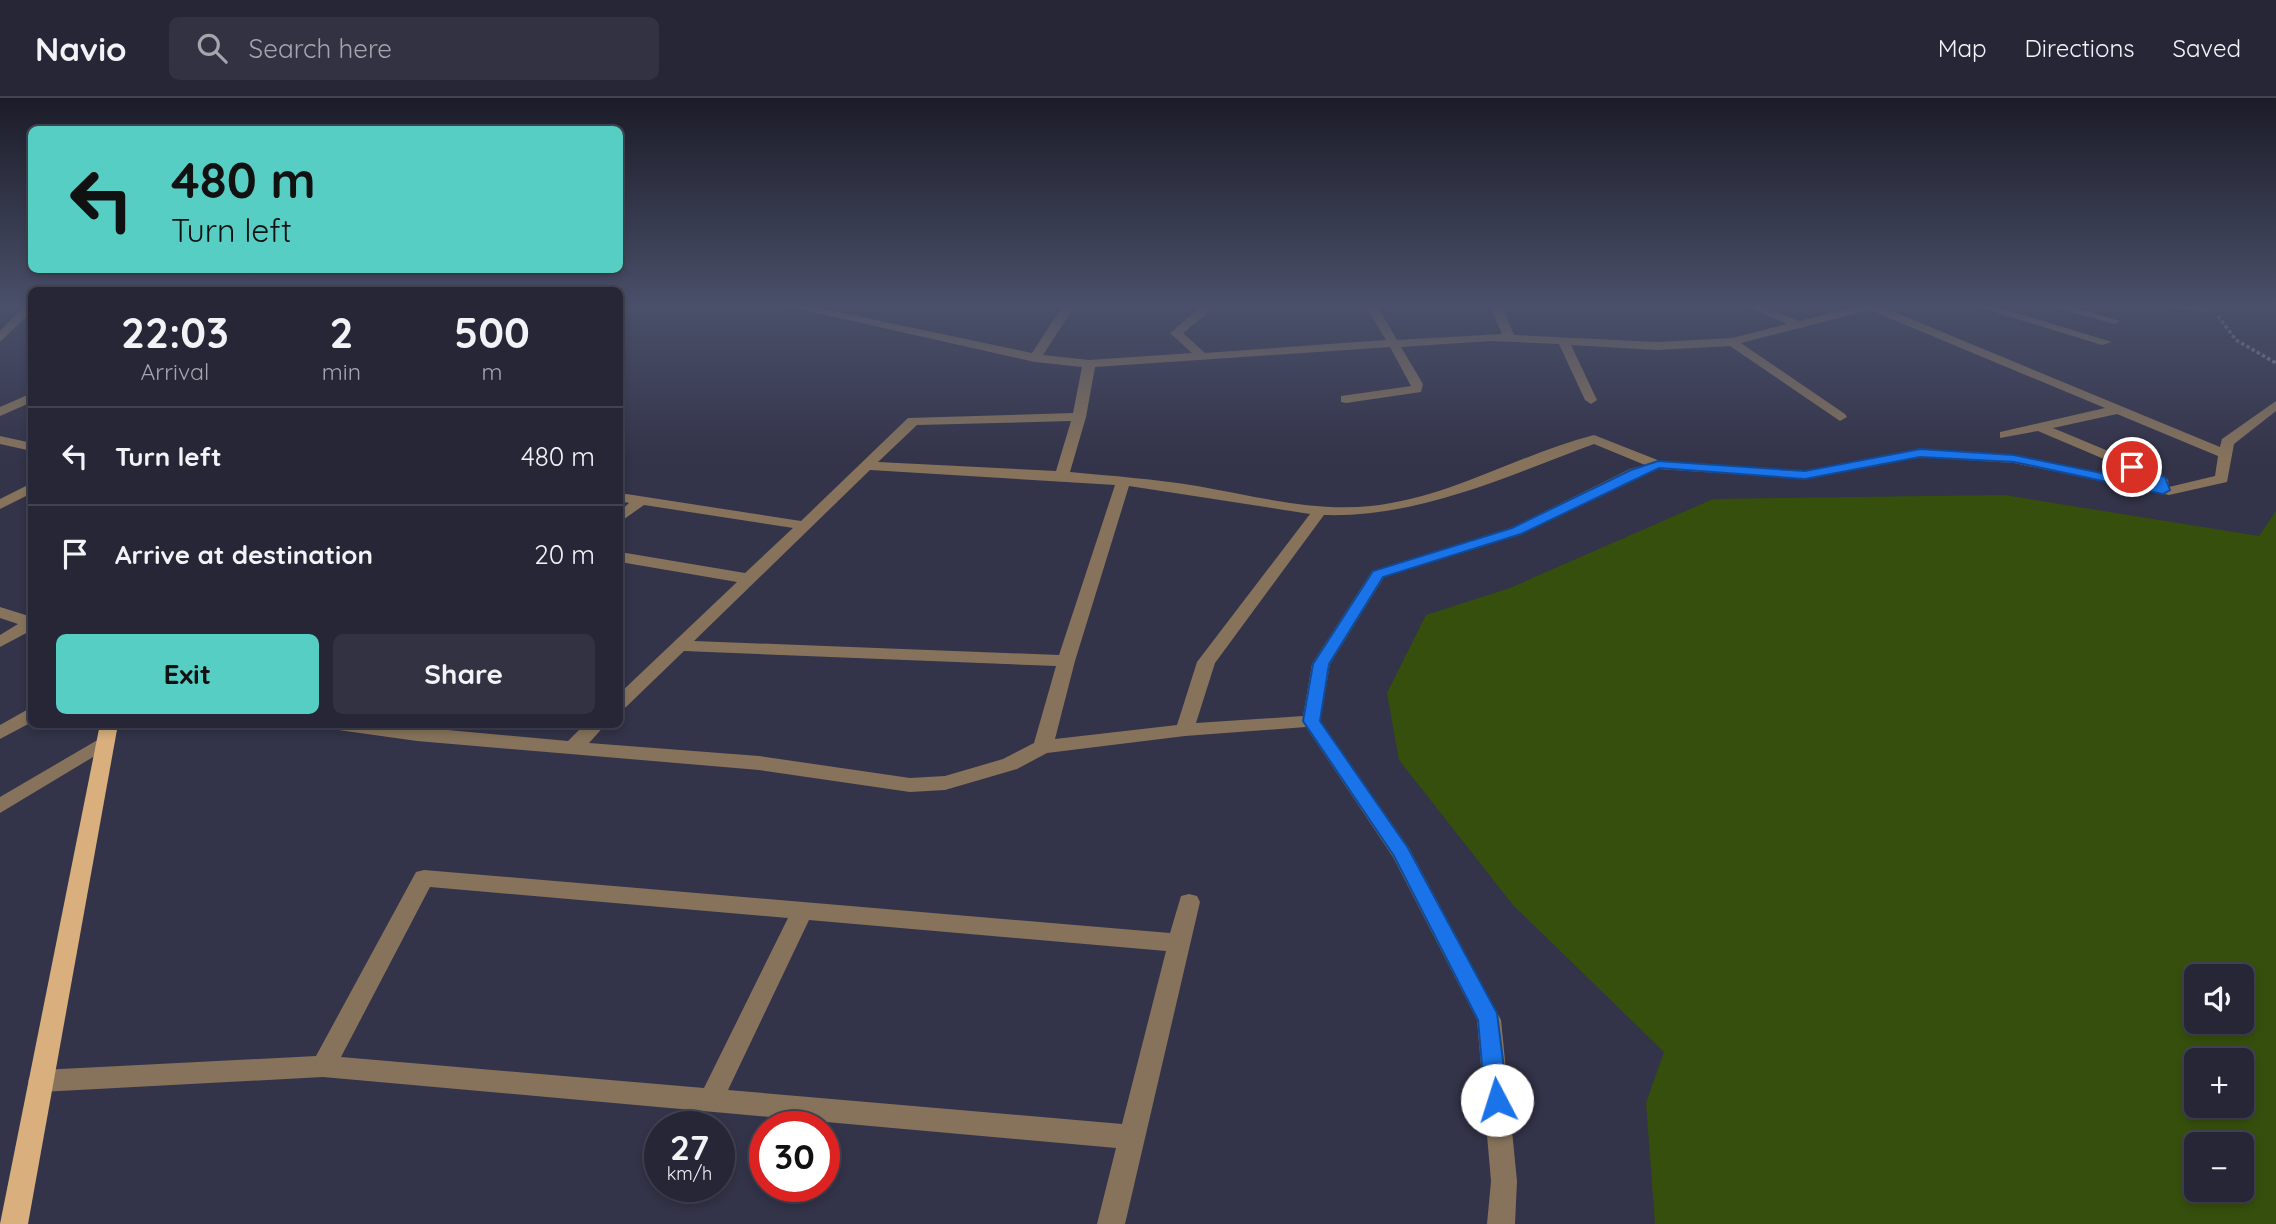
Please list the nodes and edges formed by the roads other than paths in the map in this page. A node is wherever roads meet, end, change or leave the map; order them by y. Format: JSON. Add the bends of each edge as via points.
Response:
{"nodes":[{"id":1,"x":1028,"y":357,"type":"edge"},
{"id":2,"x":1182,"y":357,"type":"edge"},
{"id":3,"x":1402,"y":357,"type":"edge"},
{"id":4,"x":1570,"y":357,"type":"edge"},
{"id":5,"x":1753,"y":357,"type":"edge"},
{"id":6,"x":1996,"y":357,"type":"edge"},
{"id":7,"x":1035,"y":358,"type":"joint"},
{"id":8,"x":1089,"y":364,"type":"junction"},
{"id":9,"x":28,"y":399,"type":"edge"},
{"id":10,"x":1346,"y":399,"type":"dead end"},
{"id":11,"x":1591,"y":400,"type":"dead end"},
{"id":12,"x":2276,"y":405,"type":"edge"},
{"id":13,"x":2120,"y":409,"type":"junction"},
{"id":14,"x":0,"y":412,"type":"edge"},
{"id":15,"x":1079,"y":417,"type":"junction"},
{"id":16,"x":1840,"y":417,"type":"dead end"},
{"id":17,"x":2039,"y":427,"type":"junction"},
{"id":18,"x":2005,"y":435,"type":"dead end"},
{"id":19,"x":0,"y":440,"type":"edge"},
{"id":20,"x":28,"y":446,"type":"edge"},
{"id":21,"x":2225,"y":454,"type":"junction"},
{"id":22,"x":1658,"y":464,"type":"junction"},
{"id":23,"x":868,"y":466,"type":"junction"},
{"id":24,"x":1062,"y":476,"type":"junction"},
{"id":25,"x":1123,"y":481,"type":"junction"},
{"id":26,"x":28,"y":488,"type":"edge"},
{"id":27,"x":2163,"y":490,"type":"junction"},
{"id":28,"x":623,"y":497,"type":"edge"},
{"id":29,"x":640,"y":500,"type":"junction"},
{"id":30,"x":0,"y":505,"type":"edge"},
{"id":31,"x":1320,"y":511,"type":"junction"},
{"id":32,"x":623,"y":515,"type":"edge"},
{"id":33,"x":806,"y":526,"type":"junction"},
{"id":34,"x":623,"y":557,"type":"edge"},
{"id":35,"x":750,"y":579,"type":"junction"},
{"id":36,"x":0,"y":612,"type":"edge"},
{"id":37,"x":28,"y":622,"type":"edge"},
{"id":38,"x":28,"y":625,"type":"edge"},
{"id":39,"x":0,"y":642,"type":"edge"},
{"id":40,"x":681,"y":646,"type":"junction"},
{"id":41,"x":1066,"y":661,"type":"junction"},
{"id":42,"x":623,"y":701,"type":"edge"},
{"id":43,"x":28,"y":716,"type":"edge"},
{"id":44,"x":1311,"y":721,"type":"junction"},
{"id":45,"x":393,"y":728,"type":"edge"},
{"id":46,"x":593,"y":728,"type":"edge"},
{"id":47,"x":424,"y":730,"type":"edge"},
{"id":48,"x":1185,"y":730,"type":"junction"},
{"id":49,"x":0,"y":733,"type":"edge"},
{"id":50,"x":107,"y":733,"type":"edge"},
{"id":51,"x":1043,"y":747,"type":"junction"},
{"id":52,"x":571,"y":749,"type":"junction"},
{"id":53,"x":0,"y":806,"type":"edge"},
{"id":54,"x":1189,"y":902,"type":"dead end"},
{"id":55,"x":803,"y":910,"type":"junction"},
{"id":56,"x":1179,"y":943,"type":"junction"},
{"id":57,"x":323,"y":1066,"type":"junction"},
{"id":58,"x":41,"y":1081,"type":"junction"},
{"id":59,"x":711,"y":1100,"type":"junction"},
{"id":60,"x":1132,"y":1137,"type":"junction"},
{"id":61,"x":14,"y":1224,"type":"edge"},
{"id":62,"x":1111,"y":1224,"type":"edge"},
{"id":63,"x":1501,"y":1224,"type":"edge"}],
"edges":[{"from":1,"to":7,"type":"street"},
{"from":2,"to":8,"type":"street"},
{"from":3,"to":10,"type":"street","via":[[1417,389]]},
{"from":4,"to":11,"type":"street"},
{"from":5,"to":16,"type":"street"},
{"from":6,"to":13,"type":"street"},
{"from":7,"to":8,"type":"street"},
{"from":8,"to":15,"type":"street"},
{"from":9,"to":14,"type":"street"},
{"from":12,"to":21,"type":"street","via":[[2227,442]]},
{"from":13,"to":17,"type":"street"},
{"from":13,"to":21,"type":"street"},
{"from":15,"to":23,"type":"street","via":[[913,421]]},
{"from":15,"to":24,"type":"street"},
{"from":17,"to":18,"type":"street"},
{"from":17,"to":27,"type":"street","via":[[2155,476]]},
{"from":19,"to":20,"type":"street"},
{"from":21,"to":27,"type":"street","via":[[2222,479]]},
{"from":22,"to":27,"type":"street","via":[[1805,475],[1920,453],[2014,459]]},
{"from":22,"to":31,"type":"street","via":[[1594,439],[1428,497],[1373,510]]},
{"from":22,"to":44,"type":"street","via":[[1517,531],[1378,574],[1321,664]]},
{"from":23,"to":24,"type":"street"},
{"from":23,"to":33,"type":"street"},
{"from":24,"to":25,"type":"street"},
{"from":25,"to":31,"type":"street","via":[[1212,491]]},
{"from":25,"to":41,"type":"street"},
{"from":26,"to":30,"type":"street"},
{"from":28,"to":29,"type":"street"},
{"from":29,"to":32,"type":"street"},
{"from":29,"to":33,"type":"street"},
{"from":31,"to":48,"type":"street","via":[[1206,662]]},
{"from":33,"to":35,"type":"street"},
{"from":34,"to":35,"type":"street"},
{"from":35,"to":40,"type":"street"},
{"from":36,"to":37,"type":"street"},
{"from":38,"to":39,"type":"street"},
{"from":40,"to":41,"type":"street"},
{"from":40,"to":42,"type":"street"},
{"from":41,"to":51,"type":"street"},
{"from":43,"to":49,"type":"street"},
{"from":44,"to":48,"type":"street"},
{"from":44,"to":63,"type":"street","via":[[1402,853],[1489,1020],[1504,1181]]},
{"from":45,"to":47,"type":"street"},
{"from":46,"to":52,"type":"street"},
{"from":47,"to":52,"type":"street"},
{"from":48,"to":51,"type":"street"},
{"from":50,"to":53,"type":"street"},
{"from":50,"to":58,"type":"main road"},
{"from":51,"to":52,"type":"street","via":[[1010,764],[945,783],[910,785],[759,763]]},
{"from":54,"to":56,"type":"street"},
{"from":55,"to":56,"type":"street"},
{"from":55,"to":57,"type":"street","via":[[424,878]]},
{"from":55,"to":59,"type":"street"},
{"from":56,"to":60,"type":"street"},
{"from":57,"to":58,"type":"street"},
{"from":57,"to":59,"type":"street"},
{"from":58,"to":61,"type":"main road"},
{"from":59,"to":60,"type":"street"},
{"from":60,"to":62,"type":"street"}]}
